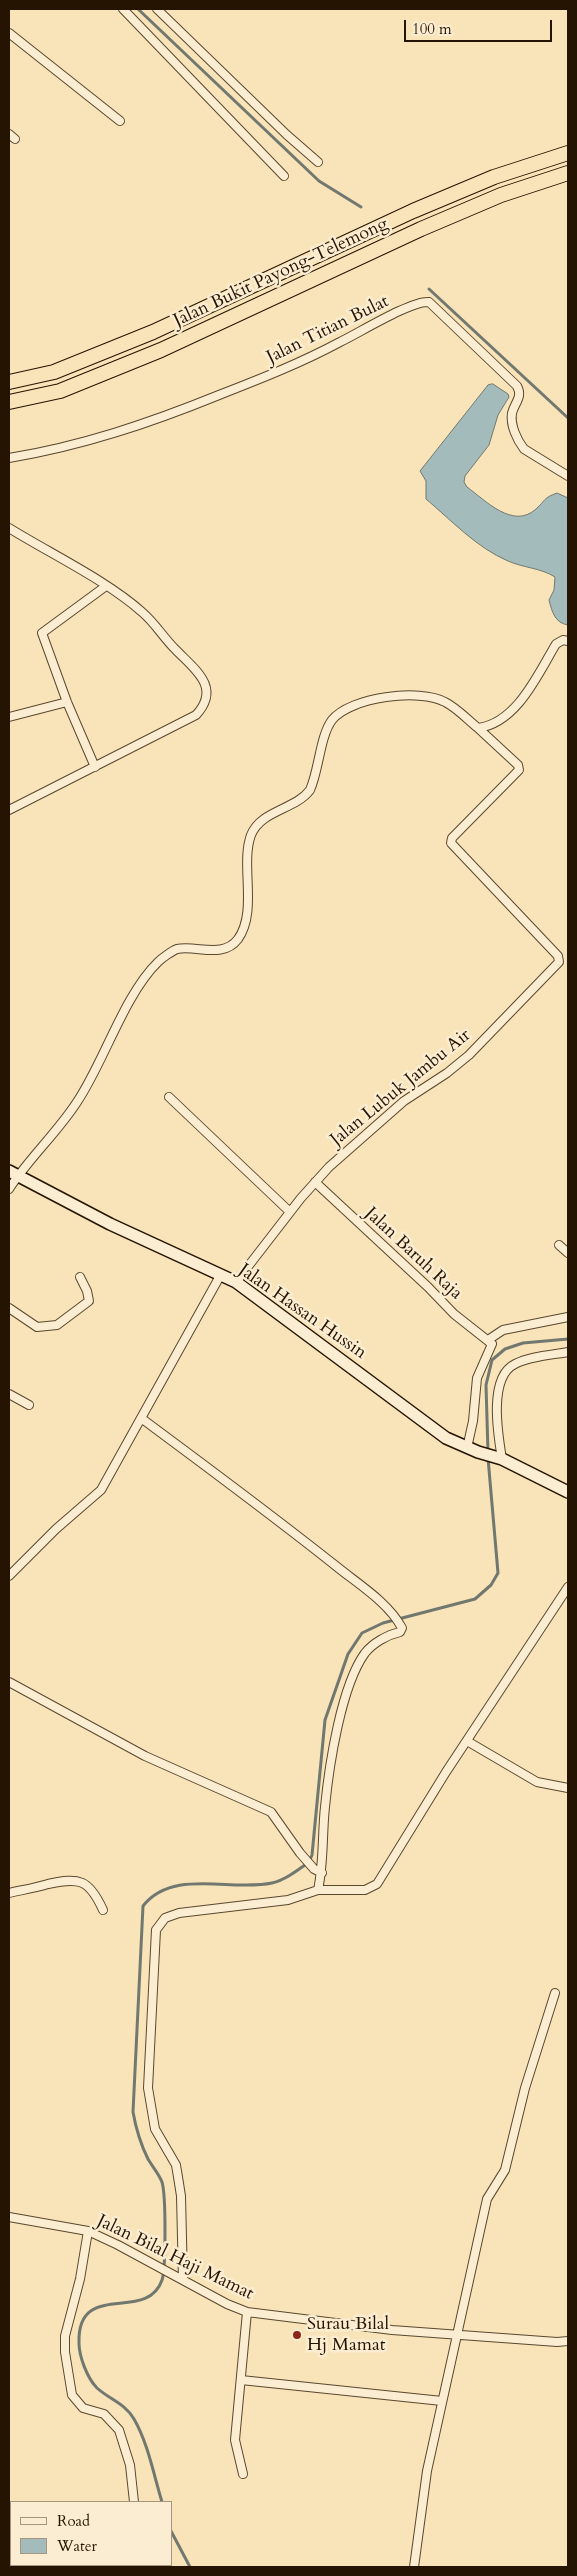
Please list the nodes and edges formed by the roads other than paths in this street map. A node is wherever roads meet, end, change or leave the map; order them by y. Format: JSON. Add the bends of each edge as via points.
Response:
{"nodes":[{"id":1,"x":123,"y":9,"type":"edge"},
{"id":2,"x":157,"y":9,"type":"edge"},
{"id":3,"x":9,"y":33,"type":"edge"},
{"id":4,"x":120,"y":121,"type":"dead end"},
{"id":5,"x":568,"y":153,"type":"edge"},
{"id":6,"x":318,"y":162,"type":"dead end"},
{"id":7,"x":568,"y":173,"type":"edge"},
{"id":8,"x":284,"y":176,"type":"dead end"},
{"id":9,"x":9,"y":382,"type":"edge"},
{"id":10,"x":9,"y":402,"type":"edge"},
{"id":11,"x":9,"y":458,"type":"edge"},
{"id":12,"x":568,"y":476,"type":"edge"},
{"id":13,"x":9,"y":528,"type":"edge"},
{"id":14,"x":106,"y":586,"type":"junction"},
{"id":15,"x":568,"y":640,"type":"edge"},
{"id":16,"x":67,"y":702,"type":"junction"},
{"id":17,"x":9,"y":717,"type":"edge"},
{"id":18,"x":478,"y":728,"type":"junction"},
{"id":19,"x":95,"y":767,"type":"junction"},
{"id":20,"x":9,"y":810,"type":"edge"},
{"id":21,"x":169,"y":1097,"type":"dead end"},
{"id":22,"x":13,"y":1174,"type":"edge"},
{"id":23,"x":315,"y":1182,"type":"junction"},
{"id":24,"x":9,"y":1188,"type":"edge"},
{"id":25,"x":290,"y":1212,"type":"junction"},
{"id":26,"x":559,"y":1245,"type":"dead end"},
{"id":27,"x":568,"y":1253,"type":"edge"},
{"id":28,"x":220,"y":1276,"type":"junction"},
{"id":29,"x":80,"y":1277,"type":"dead end"},
{"id":30,"x":236,"y":1282,"type":"junction"},
{"id":31,"x":9,"y":1308,"type":"edge"},
{"id":32,"x":568,"y":1317,"type":"edge"},
{"id":33,"x":490,"y":1343,"type":"junction"},
{"id":34,"x":568,"y":1352,"type":"edge"},
{"id":35,"x":9,"y":1394,"type":"edge"},
{"id":36,"x":29,"y":1405,"type":"dead end"},
{"id":37,"x":141,"y":1418,"type":"junction"},
{"id":38,"x":473,"y":1450,"type":"junction"},
{"id":39,"x":499,"y":1458,"type":"junction"},
{"id":40,"x":568,"y":1492,"type":"edge"},
{"id":41,"x":9,"y":1576,"type":"edge"},
{"id":42,"x":568,"y":1587,"type":"edge"},
{"id":43,"x":9,"y":1682,"type":"edge"},
{"id":44,"x":467,"y":1741,"type":"junction"},
{"id":45,"x":568,"y":1788,"type":"edge"},
{"id":46,"x":322,"y":1873,"type":"junction"},
{"id":47,"x":318,"y":1890,"type":"junction"},
{"id":48,"x":9,"y":1893,"type":"edge"},
{"id":49,"x":103,"y":1910,"type":"dead end"},
{"id":50,"x":555,"y":1993,"type":"dead end"},
{"id":51,"x":9,"y":2217,"type":"edge"},
{"id":52,"x":88,"y":2231,"type":"junction"},
{"id":53,"x":183,"y":2280,"type":"junction"},
{"id":54,"x":247,"y":2312,"type":"junction"},
{"id":55,"x":456,"y":2335,"type":"junction"},
{"id":56,"x":568,"y":2341,"type":"edge"},
{"id":57,"x":241,"y":2380,"type":"junction"},
{"id":58,"x":442,"y":2401,"type":"junction"},
{"id":59,"x":243,"y":2474,"type":"dead end"},
{"id":60,"x":134,"y":2501,"type":"edge"},
{"id":61,"x":414,"y":2567,"type":"edge"}],
"edges":[{"from":1,"to":8,"type":"street"},
{"from":2,"to":6,"type":"street"},
{"from":3,"to":4,"type":"street"},
{"from":5,"to":9,"type":"highway","name":"Jalan Bukit Payong-Telemong","via":[[494,176],[135,339],[54,372]]},
{"from":7,"to":10,"type":"highway","name":"Jalan Bukit Payong-Telemong","via":[[501,195],[421,229],[266,303],[60,391]]},
{"from":11,"to":12,"type":"street","name":"Jalan Titian Bulat","via":[[48,452],[163,418],[271,375],[426,301],[517,386],[520,398],[512,418],[519,442]]},
{"from":13,"to":14,"type":"street"},
{"from":14,"to":16,"type":"street","via":[[42,633]]},
{"from":14,"to":19,"type":"street","via":[[159,629],[204,681],[206,696],[196,715]]},
{"from":15,"to":18,"type":"street","via":[[556,644],[514,707],[496,724]]},
{"from":16,"to":17,"type":"street"},
{"from":16,"to":19,"type":"street"},
{"from":18,"to":22,"type":"street","via":[[446,702],[419,695],[375,699],[337,715],[328,728],[310,790],[263,819],[251,836],[246,917],[237,940],[221,949],[176,949],[159,962],[141,984],[76,1103]]},
{"from":18,"to":23,"type":"street","name":"Jalan Lubuk Jambu Air","via":[[518,765],[519,770],[452,838],[451,843],[558,956],[558,964],[468,1055],[404,1101]]},
{"from":19,"to":20,"type":"street"},
{"from":21,"to":25,"type":"street"},
{"from":22,"to":24,"type":"street"},
{"from":22,"to":28,"type":"street","name":"Jalan Hassan Hussin"},
{"from":23,"to":25,"type":"street","name":"Jalan Lubuk Jambu Air"},
{"from":23,"to":33,"type":"street","name":"Jalan Baruh Raja","via":[[454,1314]]},
{"from":25,"to":30,"type":"street","name":"Jalan Lubuk Jambu Air"},
{"from":26,"to":27,"type":"street"},
{"from":28,"to":30,"type":"street","name":"Jalan Hassan Hussin"},
{"from":28,"to":37,"type":"street"},
{"from":29,"to":31,"type":"street","via":[[88,1301],[57,1325],[37,1327]]},
{"from":30,"to":38,"type":"street","name":"Jalan Hassan Hussin","via":[[446,1438]]},
{"from":32,"to":33,"type":"street","via":[[503,1330]]},
{"from":33,"to":38,"type":"street","via":[[477,1378]]},
{"from":34,"to":39,"type":"street","via":[[523,1361],[508,1368],[497,1404]]},
{"from":35,"to":36,"type":"street"},
{"from":37,"to":41,"type":"street","via":[[101,1490]]},
{"from":37,"to":46,"type":"street","via":[[290,1529],[391,1612],[401,1625],[401,1631],[386,1637],[366,1652],[349,1686],[325,1806]]},
{"from":38,"to":39,"type":"street","name":"Jalan Hassan Hussin"},
{"from":39,"to":40,"type":"street","name":"Jalan Hassan Hussin"},
{"from":42,"to":44,"type":"street"},
{"from":43,"to":46,"type":"street","via":[[146,1756],[271,1812],[300,1854]]},
{"from":44,"to":45,"type":"street","via":[[537,1782]]},
{"from":44,"to":47,"type":"street","via":[[377,1884],[366,1890]]},
{"from":46,"to":47,"type":"street"},
{"from":47,"to":53,"type":"street","via":[[288,1900],[169,1916],[156,1930],[148,2088],[155,2129],[176,2166],[181,2196]]},
{"from":48,"to":49,"type":"street","via":[[69,1878],[95,1893]]},
{"from":50,"to":55,"type":"street","via":[[525,2088],[505,2170],[488,2199]]},
{"from":51,"to":52,"type":"street","name":"Jalan Bilal Haji Mamat"},
{"from":52,"to":53,"type":"street","name":"Jalan Bilal Haji Mamat"},
{"from":52,"to":60,"type":"street","via":[[65,2336],[72,2395],[83,2408],[104,2414],[119,2430],[130,2465]]},
{"from":53,"to":54,"type":"street","name":"Jalan Bilal Haji Mamat"},
{"from":54,"to":55,"type":"street","name":"Jalan Bilal Haji Mamat"},
{"from":54,"to":57,"type":"street"},
{"from":55,"to":56,"type":"street","name":"Jalan Bilal Haji Mamat"},
{"from":55,"to":58,"type":"street"},
{"from":57,"to":58,"type":"street"},
{"from":57,"to":59,"type":"street","via":[[235,2440]]},
{"from":58,"to":61,"type":"street","via":[[423,2492]]}]}
